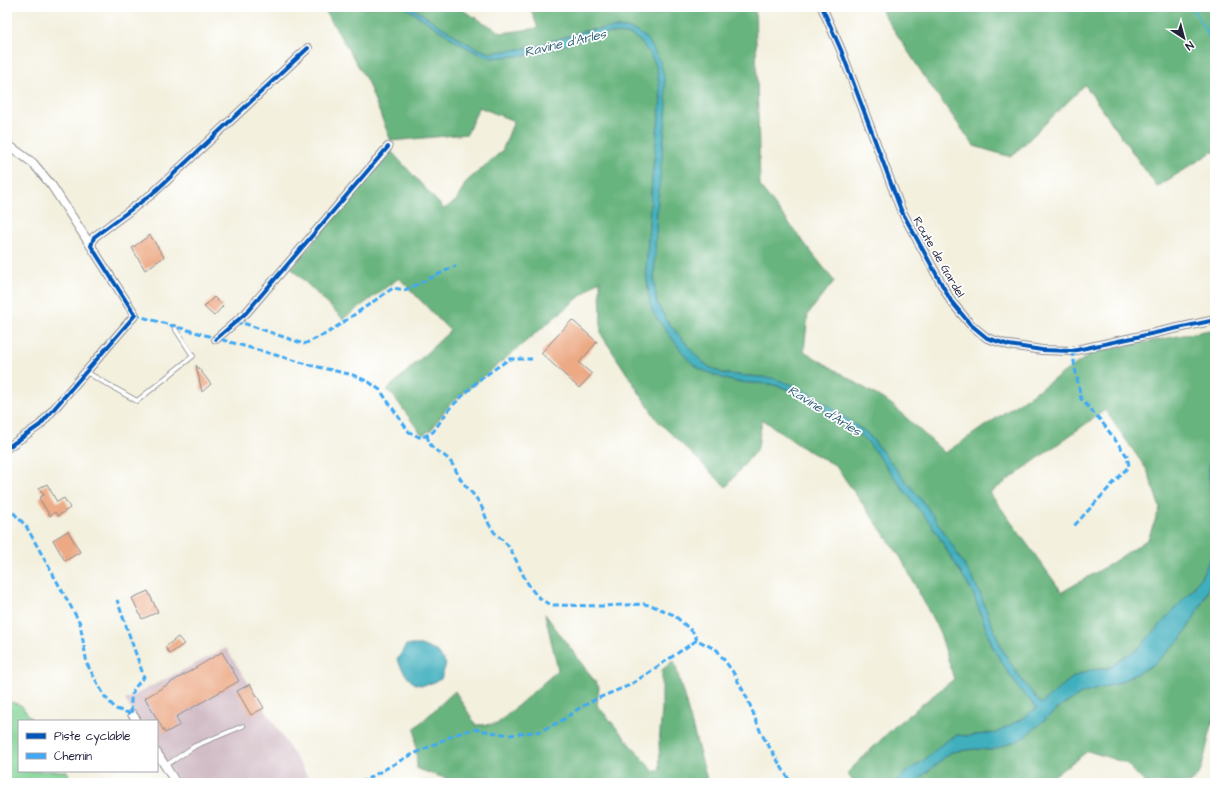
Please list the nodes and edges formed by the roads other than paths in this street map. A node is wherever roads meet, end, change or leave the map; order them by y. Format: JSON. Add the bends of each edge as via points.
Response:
{"nodes":[{"id":1,"x":822,"y":7,"type":"edge"},
{"id":2,"x":308,"y":48,"type":"dead end"},
{"id":3,"x":7,"y":144,"type":"edge"},
{"id":4,"x":388,"y":147,"type":"dead end"},
{"id":5,"x":91,"y":246,"type":"junction"},
{"id":6,"x":1215,"y":320,"type":"edge"},
{"id":7,"x":174,"y":327,"type":"dead end"},
{"id":8,"x":216,"y":339,"type":"dead end"},
{"id":9,"x":86,"y":371,"type":"junction"},
{"id":10,"x":7,"y":448,"type":"edge"},
{"id":11,"x":243,"y":726,"type":"dead end"},
{"id":12,"x":158,"y":754,"type":"edge"},
{"id":13,"x":166,"y":766,"type":"junction"},
{"id":14,"x":176,"y":783,"type":"edge"}],
"edges":[{"from":1,"to":6,"type":"street","name":"Route de Gardel","via":[[841,50],[901,210],[951,302],[986,338],[1009,345],[1042,350],[1072,351]]},
{"from":2,"to":5,"type":"street","via":[[164,183],[94,236]]},
{"from":3,"to":5,"type":"street","via":[[33,163],[52,186]]},
{"from":4,"to":8,"type":"street","via":[[246,313]]},
{"from":5,"to":9,"type":"street","via":[[135,315]]},
{"from":7,"to":9,"type":"lane","via":[[193,356],[137,401]]},
{"from":9,"to":10,"type":"street","via":[[40,425]]},
{"from":11,"to":13,"type":"lane","via":[[195,746]]},
{"from":12,"to":13,"type":"street"},
{"from":13,"to":14,"type":"street"}]}
